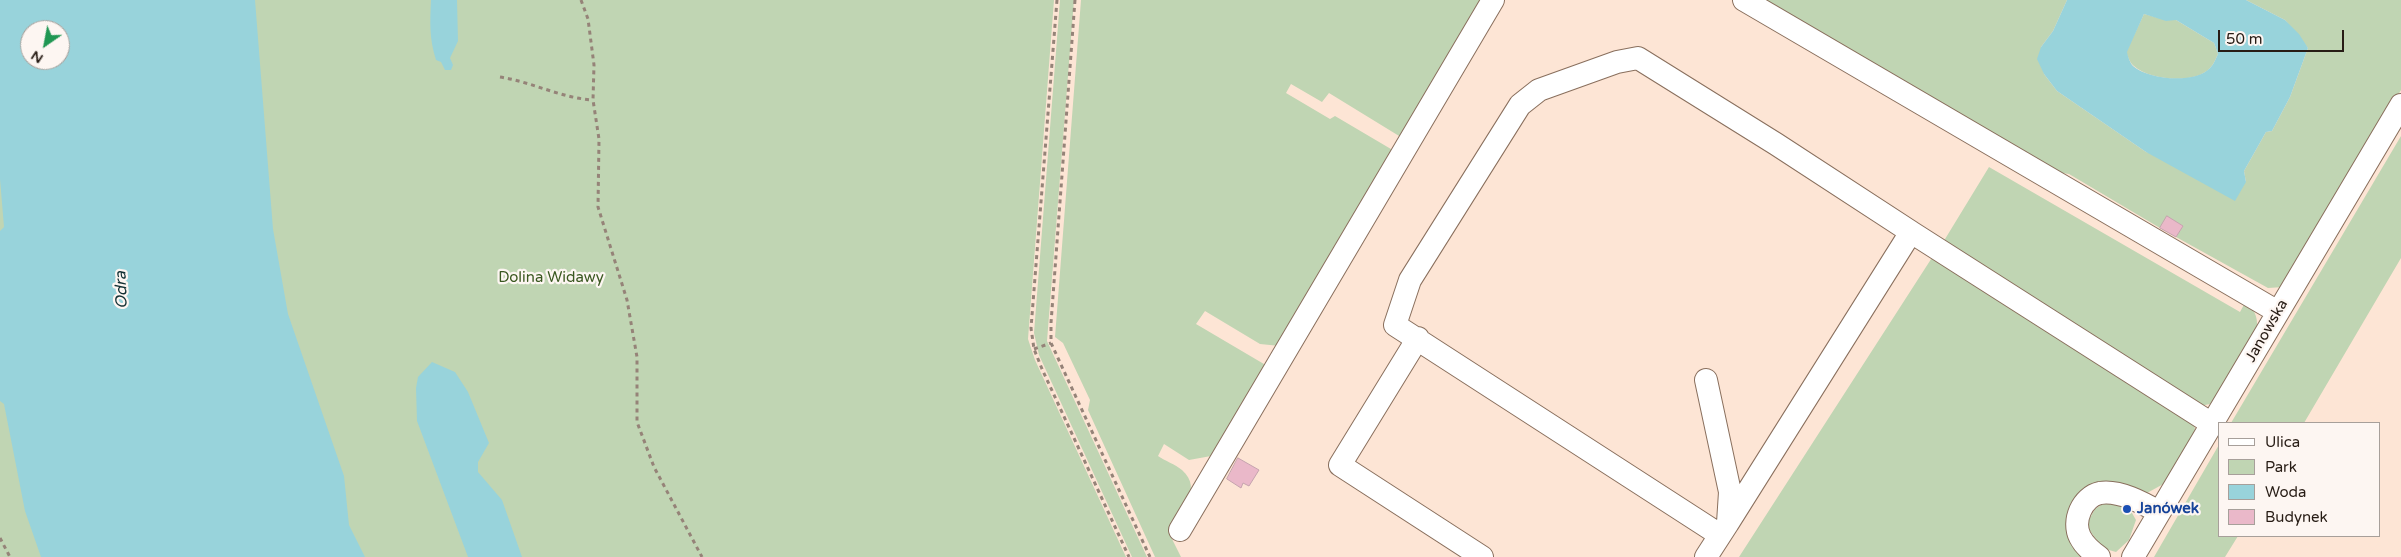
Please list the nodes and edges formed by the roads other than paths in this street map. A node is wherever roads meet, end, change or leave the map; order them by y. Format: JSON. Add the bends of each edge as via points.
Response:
{"nodes":[{"id":1,"x":1493,"y":0,"type":"edge"},
{"id":2,"x":1744,"y":0,"type":"edge"},
{"id":3,"x":2401,"y":105,"type":"edge"},
{"id":4,"x":1911,"y":232,"type":"junction"},
{"id":5,"x":2278,"y":312,"type":"junction"},
{"id":6,"x":1418,"y":338,"type":"junction"},
{"id":7,"x":1706,"y":380,"type":"dead end"},
{"id":8,"x":2212,"y":424,"type":"junction"},
{"id":9,"x":2160,"y":512,"type":"junction"},
{"id":10,"x":1724,"y":529,"type":"junction"},
{"id":11,"x":1180,"y":530,"type":"dead end"},
{"id":12,"x":1482,"y":557,"type":"edge"},
{"id":13,"x":1706,"y":557,"type":"edge"},
{"id":14,"x":2099,"y":557,"type":"edge"},
{"id":15,"x":2133,"y":557,"type":"edge"}],
"edges":[{"from":1,"to":11,"type":"street"},
{"from":2,"to":5,"type":"street"},
{"from":3,"to":5,"type":"street","name":"Janowska"},
{"from":4,"to":6,"type":"street","via":[[1638,58],[1617,62],[1539,90],[1520,105],[1410,280],[1395,325]]},
{"from":4,"to":8,"type":"street"},
{"from":4,"to":10,"type":"street"},
{"from":5,"to":8,"type":"street","name":"Janowska"},
{"from":6,"to":10,"type":"street"},
{"from":6,"to":12,"type":"street","via":[[1340,465]]},
{"from":7,"to":10,"type":"street","via":[[1730,492]]},
{"from":8,"to":9,"type":"street","name":"Janowska"},
{"from":9,"to":14,"type":"street","via":[[2144,503],[2113,494],[2100,494],[2090,499],[2084,504],[2076,526],[2080,538]]},
{"from":9,"to":15,"type":"street","name":"Janowska"},
{"from":10,"to":13,"type":"street"}]}
